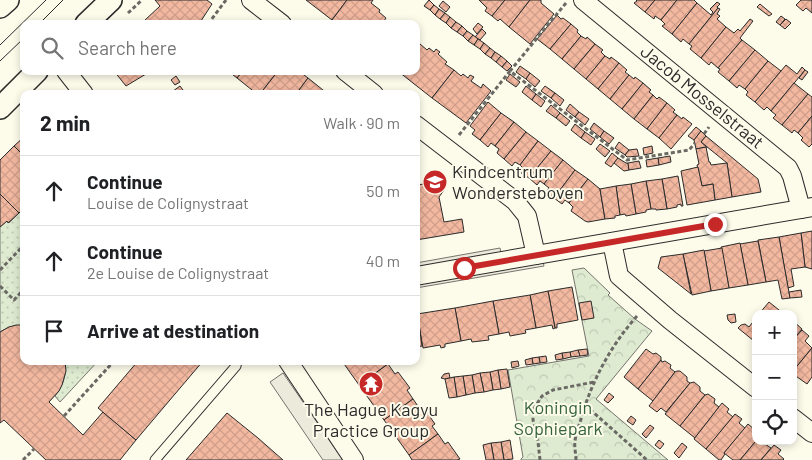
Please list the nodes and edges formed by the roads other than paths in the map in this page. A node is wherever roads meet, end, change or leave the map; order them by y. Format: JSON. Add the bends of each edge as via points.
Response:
{"nodes":[{"id":1,"x":8,"y":0,"type":"edge"},
{"id":2,"x":111,"y":0,"type":"edge"},
{"id":3,"x":251,"y":0,"type":"edge"},
{"id":4,"x":583,"y":0,"type":"edge"},
{"id":5,"x":0,"y":7,"type":"edge"},
{"id":6,"x":90,"y":20,"type":"edge"},
{"id":7,"x":277,"y":20,"type":"edge"},
{"id":8,"x":33,"y":75,"type":"edge"},
{"id":9,"x":69,"y":75,"type":"edge"},
{"id":10,"x":350,"y":75,"type":"edge"},
{"id":11,"x":81,"y":90,"type":"edge"},
{"id":12,"x":369,"y":90,"type":"edge"},
{"id":13,"x":0,"y":108,"type":"edge"},
{"id":14,"x":420,"y":128,"type":"edge"},
{"id":15,"x":806,"y":208,"type":"edge"},
{"id":16,"x":612,"y":242,"type":"junction"},
{"id":17,"x":536,"y":255,"type":"junction"},
{"id":18,"x":420,"y":275,"type":"edge"},
{"id":19,"x":236,"y":365,"type":"edge"},
{"id":20,"x":291,"y":365,"type":"edge"},
{"id":21,"x":752,"y":385,"type":"edge"},
{"id":22,"x":797,"y":421,"type":"edge"},
{"id":23,"x":812,"y":433,"type":"edge"},
{"id":24,"x":156,"y":460,"type":"edge"},
{"id":25,"x":354,"y":460,"type":"edge"}],
"edges":[{"from":1,"to":5,"type":"street"},
{"from":2,"to":6,"type":"street"},
{"from":3,"to":7,"type":"street"},
{"from":4,"to":15,"type":"street","name":"Jacob Mosselstraat","via":[[788,168]]},
{"from":8,"to":13,"type":"street"},
{"from":9,"to":11,"type":"street"},
{"from":10,"to":12,"type":"street"},
{"from":14,"to":17,"type":"street","via":[[515,201],[528,216]]},
{"from":15,"to":16,"type":"street"},
{"from":16,"to":17,"type":"street"},
{"from":16,"to":21,"type":"street","via":[[619,276]]},
{"from":17,"to":18,"type":"street"},
{"from":19,"to":24,"type":"lane"},
{"from":20,"to":25,"type":"street"},
{"from":22,"to":23,"type":"street"}]}
